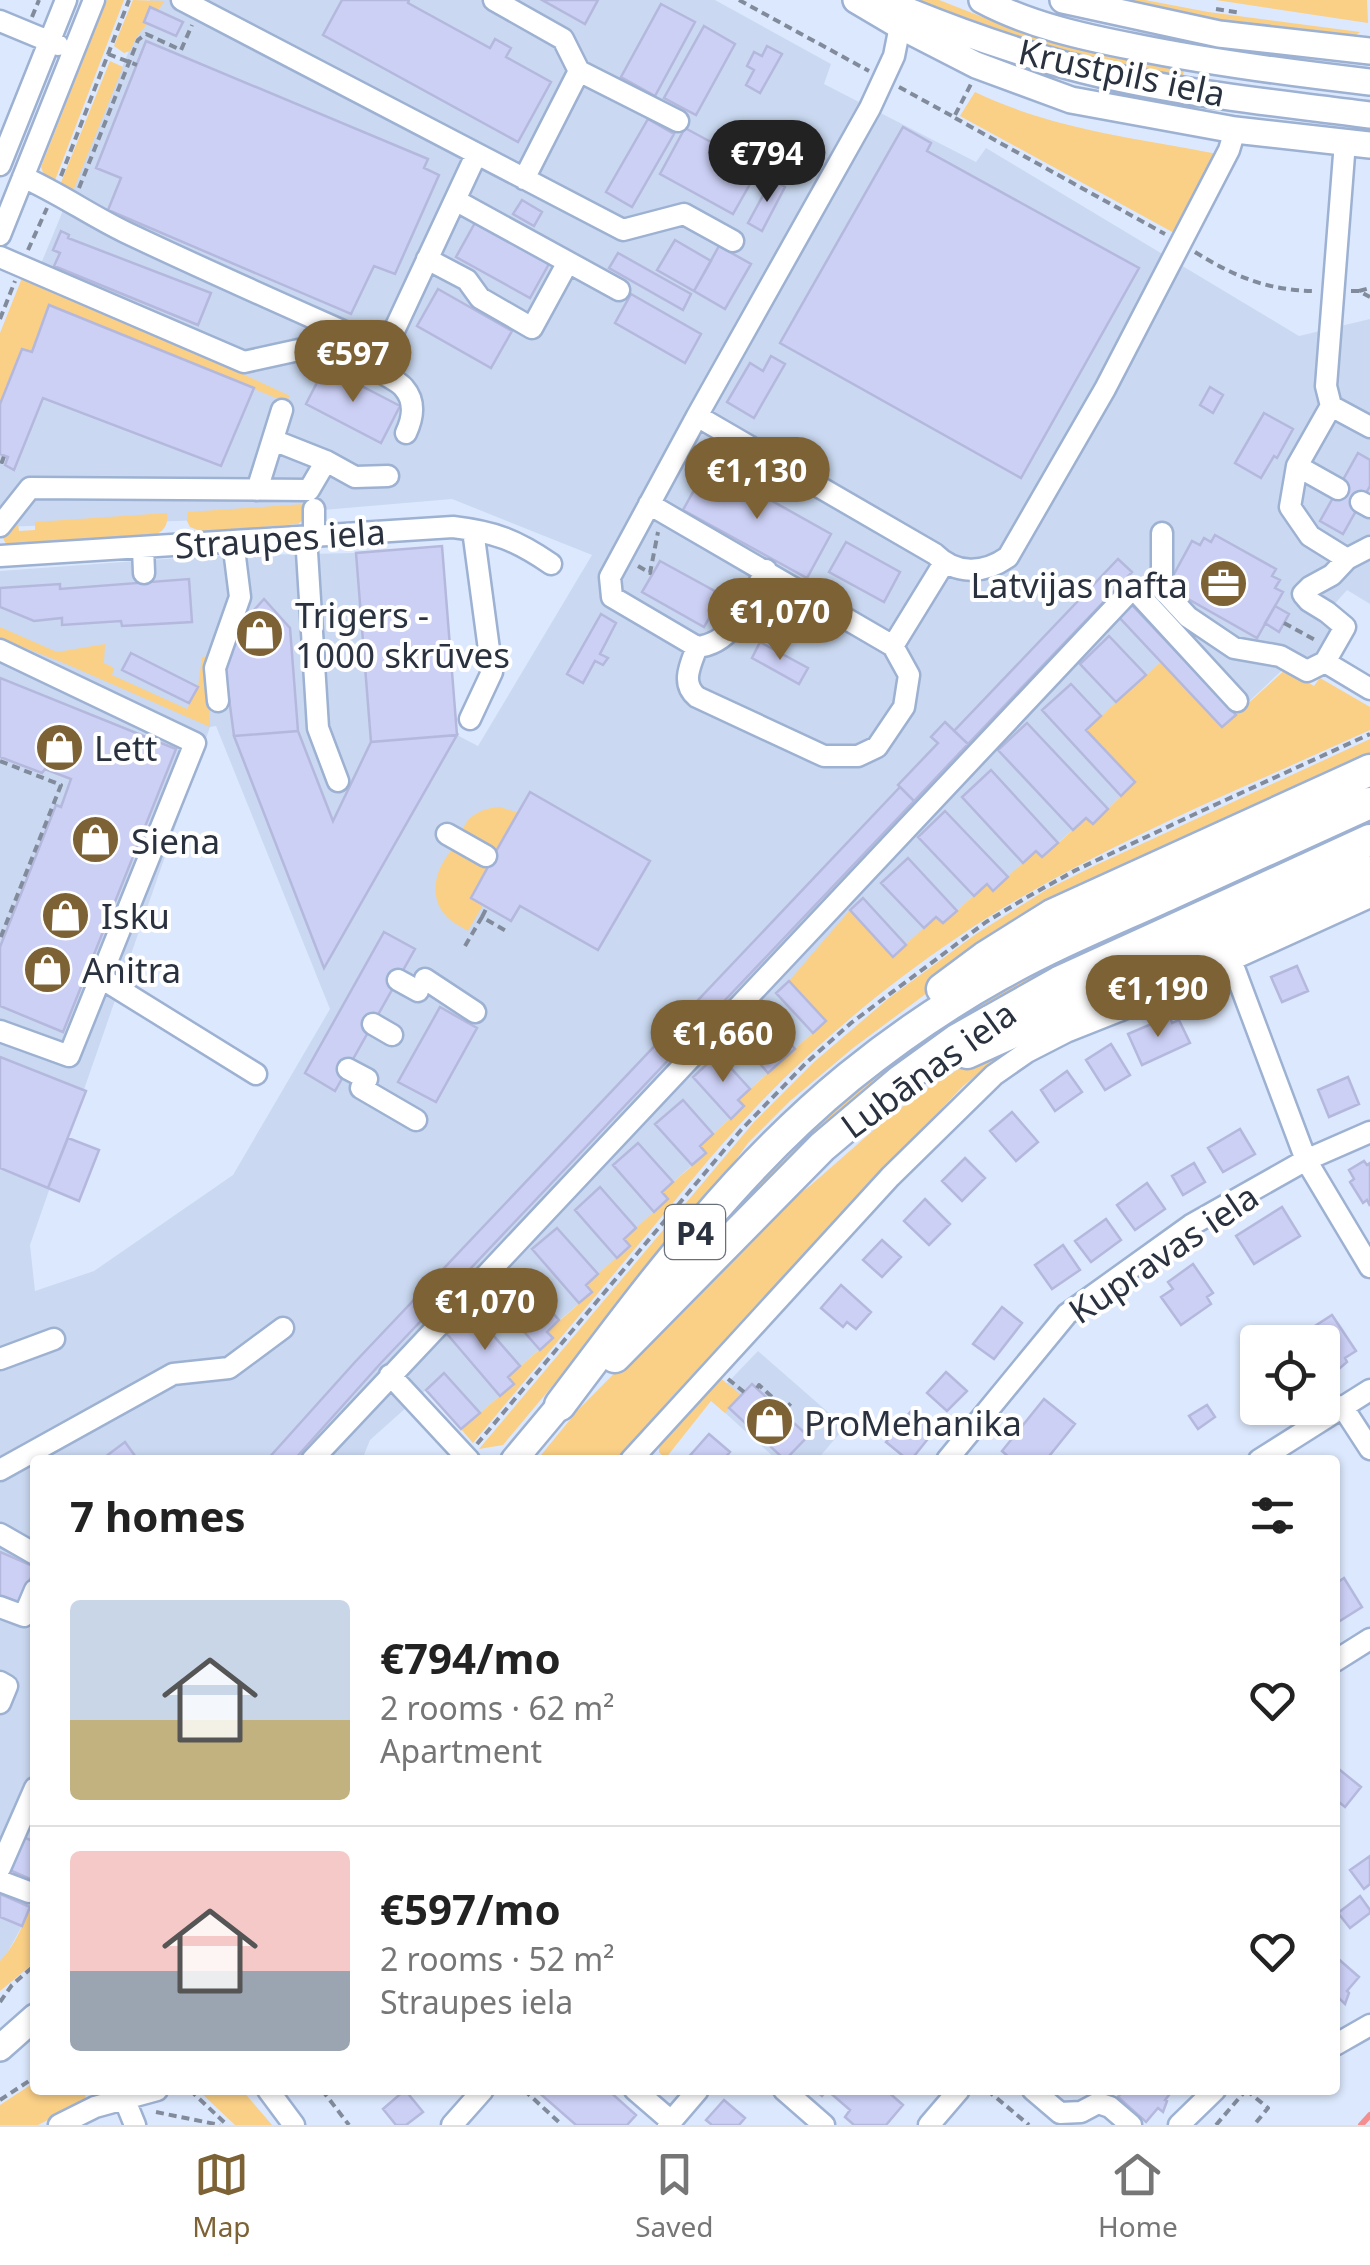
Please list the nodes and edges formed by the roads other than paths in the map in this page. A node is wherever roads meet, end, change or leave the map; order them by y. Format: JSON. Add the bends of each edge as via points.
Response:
{"nodes":[{"id":1,"x":66,"y":0,"type":"edge"},
{"id":2,"x":94,"y":0,"type":"edge"},
{"id":3,"x":494,"y":0,"type":"edge"},
{"id":4,"x":856,"y":0,"type":"edge"},
{"id":5,"x":882,"y":0,"type":"edge"},
{"id":6,"x":982,"y":0,"type":"edge"},
{"id":7,"x":1063,"y":0,"type":"edge"},
{"id":8,"x":190,"y":5,"type":"edge"},
{"id":9,"x":1104,"y":5,"type":"edge"},
{"id":10,"x":0,"y":20,"type":"edge"},
{"id":11,"x":900,"y":26,"type":"junction"},
{"id":12,"x":49,"y":41,"type":"junction"},
{"id":13,"x":74,"y":52,"type":"junction"},
{"id":14,"x":1370,"y":52,"type":"edge"},
{"id":15,"x":579,"y":71,"type":"junction"},
{"id":16,"x":1370,"y":82,"type":"edge"},
{"id":17,"x":1370,"y":115,"type":"edge"},
{"id":18,"x":678,"y":121,"type":"dead end"},
{"id":19,"x":1235,"y":130,"type":"junction"},
{"id":20,"x":1358,"y":144,"type":"edge"},
{"id":21,"x":476,"y":155,"type":"junction"},
{"id":22,"x":0,"y":165,"type":"edge"},
{"id":23,"x":24,"y":176,"type":"junction"},
{"id":24,"x":524,"y":179,"type":"junction"},
{"id":25,"x":455,"y":200,"type":"junction"},
{"id":26,"x":0,"y":234,"type":"edge"},
{"id":27,"x":733,"y":241,"type":"dead end"},
{"id":28,"x":0,"y":256,"type":"edge"},
{"id":29,"x":427,"y":259,"type":"junction"},
{"id":30,"x":568,"y":262,"type":"junction"},
{"id":31,"x":619,"y":290,"type":"dead end"},
{"id":32,"x":1332,"y":406,"type":"junction"},
{"id":33,"x":282,"y":410,"type":"dead end"},
{"id":34,"x":697,"y":416,"type":"junction"},
{"id":35,"x":1370,"y":428,"type":"edge"},
{"id":36,"x":406,"y":433,"type":"dead end"},
{"id":37,"x":273,"y":440,"type":"junction"},
{"id":38,"x":326,"y":461,"type":"junction"},
{"id":39,"x":1297,"y":466,"type":"junction"},
{"id":40,"x":388,"y":476,"type":"dead end"},
{"id":41,"x":1338,"y":488,"type":"dead end"},
{"id":42,"x":257,"y":490,"type":"junction"},
{"id":43,"x":650,"y":504,"type":"junction"},
{"id":44,"x":314,"y":509,"type":"dead end"},
{"id":45,"x":0,"y":526,"type":"edge"},
{"id":46,"x":472,"y":530,"type":"junction"},
{"id":47,"x":1162,"y":534,"type":"dead end"},
{"id":48,"x":310,"y":536,"type":"junction"},
{"id":49,"x":233,"y":541,"type":"junction"},
{"id":50,"x":143,"y":546,"type":"junction"},
{"id":51,"x":1370,"y":548,"type":"edge"},
{"id":52,"x":0,"y":556,"type":"edge"},
{"id":53,"x":1347,"y":558,"type":"junction"},
{"id":54,"x":551,"y":564,"type":"dead end"},
{"id":55,"x":944,"y":564,"type":"junction"},
{"id":56,"x":766,"y":570,"type":"junction"},
{"id":57,"x":144,"y":572,"type":"dead end"},
{"id":58,"x":800,"y":590,"type":"junction"},
{"id":59,"x":776,"y":634,"type":"dead end"},
{"id":60,"x":894,"y":646,"type":"junction"},
{"id":61,"x":698,"y":647,"type":"junction"},
{"id":62,"x":0,"y":650,"type":"edge"},
{"id":63,"x":1325,"y":662,"type":"junction"},
{"id":64,"x":1370,"y":689,"type":"edge"},
{"id":65,"x":218,"y":700,"type":"dead end"},
{"id":66,"x":1237,"y":701,"type":"dead end"},
{"id":67,"x":470,"y":719,"type":"dead end"},
{"id":68,"x":1370,"y":770,"type":"edge"},
{"id":69,"x":338,"y":781,"type":"dead end"},
{"id":70,"x":1370,"y":803,"type":"edge"},
{"id":71,"x":447,"y":834,"type":"dead end"},
{"id":72,"x":1370,"y":840,"type":"edge"},
{"id":73,"x":486,"y":856,"type":"dead end"},
{"id":74,"x":1370,"y":872,"type":"edge"},
{"id":75,"x":1370,"y":898,"type":"edge"},
{"id":76,"x":1231,"y":960,"type":"junction"},
{"id":77,"x":101,"y":978,"type":"junction"},
{"id":78,"x":398,"y":980,"type":"dead end"},
{"id":79,"x":475,"y":1012,"type":"dead end"},
{"id":80,"x":373,"y":1024,"type":"dead end"},
{"id":81,"x":0,"y":1031,"type":"edge"},
{"id":82,"x":392,"y":1035,"type":"dead end"},
{"id":83,"x":256,"y":1074,"type":"dead end"},
{"id":84,"x":850,"y":1077,"type":"junction"},
{"id":85,"x":358,"y":1079,"type":"dead end"},
{"id":86,"x":416,"y":1120,"type":"dead end"},
{"id":87,"x":1370,"y":1132,"type":"edge"},
{"id":88,"x":822,"y":1147,"type":"junction"},
{"id":89,"x":1306,"y":1160,"type":"junction"},
{"id":90,"x":1370,"y":1268,"type":"edge"},
{"id":91,"x":284,"y":1328,"type":"dead end"},
{"id":92,"x":54,"y":1339,"type":"dead end"},
{"id":93,"x":0,"y":1359,"type":"edge"},
{"id":94,"x":390,"y":1375,"type":"junction"},
{"id":95,"x":1370,"y":1390,"type":"edge"},
{"id":96,"x":560,"y":1405,"type":"junction"},
{"id":97,"x":1342,"y":1406,"type":"junction"},
{"id":98,"x":1370,"y":1449,"type":"edge"},
{"id":99,"x":317,"y":1455,"type":"edge"},
{"id":100,"x":464,"y":1455,"type":"edge"},
{"id":101,"x":518,"y":1455,"type":"edge"},
{"id":102,"x":636,"y":1455,"type":"edge"},
{"id":103,"x":952,"y":1455,"type":"edge"},
{"id":104,"x":1267,"y":1455,"type":"edge"},
{"id":105,"x":0,"y":1470,"type":"edge"},
{"id":106,"x":0,"y":1534,"type":"edge"},
{"id":107,"x":30,"y":1551,"type":"edge"},
{"id":108,"x":30,"y":1602,"type":"edge"},
{"id":109,"x":0,"y":1608,"type":"edge"},
{"id":110,"x":1370,"y":1639,"type":"edge"},
{"id":111,"x":1340,"y":1658,"type":"edge"},
{"id":112,"x":0,"y":1682,"type":"edge"},
{"id":113,"x":0,"y":1703,"type":"edge"},
{"id":114,"x":27,"y":1826,"type":"edge"},
{"id":115,"x":0,"y":1868,"type":"edge"},
{"id":116,"x":0,"y":1882,"type":"edge"},
{"id":117,"x":29,"y":1892,"type":"dead end"},
{"id":118,"x":30,"y":2021,"type":"edge"},
{"id":119,"x":1370,"y":2025,"type":"edge"},
{"id":120,"x":1340,"y":2041,"type":"edge"},
{"id":121,"x":0,"y":2048,"type":"edge"},
{"id":122,"x":151,"y":2095,"type":"edge"},
{"id":123,"x":272,"y":2095,"type":"edge"},
{"id":124,"x":478,"y":2095,"type":"edge"},
{"id":125,"x":640,"y":2095,"type":"edge"},
{"id":126,"x":694,"y":2095,"type":"edge"},
{"id":127,"x":790,"y":2095,"type":"edge"},
{"id":128,"x":955,"y":2095,"type":"edge"},
{"id":129,"x":1039,"y":2095,"type":"edge"},
{"id":130,"x":1210,"y":2095,"type":"edge"},
{"id":131,"x":130,"y":2114,"type":"edge"},
{"id":132,"x":669,"y":2123,"type":"edge"},
{"id":133,"x":59,"y":2125,"type":"edge"},
{"id":134,"x":294,"y":2125,"type":"edge"},
{"id":135,"x":452,"y":2125,"type":"edge"},
{"id":136,"x":824,"y":2125,"type":"edge"},
{"id":137,"x":929,"y":2125,"type":"edge"},
{"id":138,"x":1131,"y":2125,"type":"edge"},
{"id":139,"x":1179,"y":2125,"type":"edge"}],
"edges":[{"from":1,"to":12,"type":"street"},
{"from":2,"to":13,"type":"street"},
{"from":3,"to":15,"type":"street","via":[[563,40]]},
{"from":4,"to":11,"type":"main road"},
{"from":5,"to":17,"type":"main road","name":"Krustpils iela","via":[[1058,63],[1180,90]]},
{"from":6,"to":16,"type":"main road","name":"Krustpils iela","via":[[1099,40]]},
{"from":7,"to":9,"type":"main road"},
{"from":8,"to":21,"type":"street"},
{"from":9,"to":14,"type":"main road","via":[[1219,34]]},
{"from":10,"to":12,"type":"street"},
{"from":11,"to":19,"type":"main road","via":[[976,65],[1071,100]]},
{"from":11,"to":34,"type":"street","via":[[870,108]]},
{"from":12,"to":13,"type":"street"},
{"from":12,"to":22,"type":"street"},
{"from":13,"to":23,"type":"street"},
{"from":15,"to":18,"type":"street"},
{"from":15,"to":24,"type":"street"},
{"from":19,"to":20,"type":"main road"},
{"from":19,"to":55,"type":"street","via":[[1163,282],[1008,557],[977,571]]},
{"from":20,"to":32,"type":"street","via":[[1333,292],[1326,386]]},
{"from":21,"to":24,"type":"street"},
{"from":21,"to":25,"type":"street"},
{"from":23,"to":26,"type":"street"},
{"from":23,"to":29,"type":"street","via":[[119,229],[385,350]]},
{"from":24,"to":27,"type":"street","via":[[623,230],[684,214]]},
{"from":25,"to":29,"type":"street"},
{"from":25,"to":30,"type":"street"},
{"from":28,"to":36,"type":"street","via":[[244,362],[326,344],[404,386],[413,406]]},
{"from":29,"to":30,"type":"street","via":[[532,328]]},
{"from":30,"to":31,"type":"street"},
{"from":32,"to":35,"type":"street"},
{"from":32,"to":39,"type":"street"},
{"from":33,"to":37,"type":"street"},
{"from":34,"to":43,"type":"street"},
{"from":34,"to":55,"type":"street"},
{"from":37,"to":38,"type":"street"},
{"from":37,"to":42,"type":"street"},
{"from":38,"to":40,"type":"street","via":[[355,477]]},
{"from":38,"to":42,"type":"street","via":[[310,490]]},
{"from":39,"to":41,"type":"street"},
{"from":39,"to":53,"type":"street","via":[[1290,507],[1310,536]]},
{"from":42,"to":45,"type":"street","via":[[30,488]]},
{"from":43,"to":56,"type":"street"},
{"from":43,"to":61,"type":"street","via":[[610,577],[612,597]]},
{"from":44,"to":48,"type":"street"},
{"from":46,"to":48,"type":"street","name":"Straupes iela"},
{"from":46,"to":54,"type":"street","name":"Straupes iela","via":[[524,545]]},
{"from":46,"to":67,"type":"street","via":[[492,672]]},
{"from":47,"to":63,"type":"street","via":[[1162,589],[1188,616],[1234,648],[1280,656],[1306,671]]},
{"from":48,"to":49,"type":"street","name":"Straupes iela"},
{"from":48,"to":69,"type":"street","via":[[318,728]]},
{"from":49,"to":50,"type":"street","name":"Straupes iela"},
{"from":49,"to":65,"type":"street","via":[[240,597],[215,668]]},
{"from":50,"to":52,"type":"street","name":"Straupes iela"},
{"from":50,"to":57,"type":"street"},
{"from":51,"to":53,"type":"street"},
{"from":53,"to":63,"type":"street","via":[[1303,594],[1345,627]]},
{"from":55,"to":60,"type":"street"},
{"from":56,"to":58,"type":"street"},
{"from":56,"to":61,"type":"street","via":[[735,625],[722,639]]},
{"from":58,"to":59,"type":"street"},
{"from":58,"to":60,"type":"street"},
{"from":60,"to":61,"type":"street","via":[[909,675],[904,707],[877,747],[849,757],[824,756],[697,697],[686,678]]},
{"from":62,"to":77,"type":"street","via":[[195,743]]},
{"from":63,"to":64,"type":"street"},
{"from":66,"to":94,"type":"street","via":[[1133,588]]},
{"from":68,"to":84,"type":"highway","via":[[1052,915],[904,1017]]},
{"from":70,"to":84,"type":"highway","name":"Lubānas iela","number":"P4","via":[[1003,972]]},
{"from":71,"to":73,"type":"street"},
{"from":72,"to":88,"type":"highway","name":"Lubānas iela","number":"P4","via":[[1019,1003],[914,1071]]},
{"from":74,"to":88,"type":"highway","via":[[971,1050]]},
{"from":75,"to":76,"type":"street","name":"Lubānas iela"},
{"from":76,"to":89,"type":"street"},
{"from":76,"to":102,"type":"street","name":"Lubānas iela","via":[[1066,1032],[994,1075],[890,1177]]},
{"from":77,"to":81,"type":"street","via":[[69,1056]]},
{"from":77,"to":83,"type":"street"},
{"from":78,"to":79,"type":"street"},
{"from":80,"to":82,"type":"street"},
{"from":84,"to":96,"type":"highway","name":"Lubānas iela","number":"P4","via":[[734,1186]]},
{"from":85,"to":86,"type":"street"},
{"from":87,"to":89,"type":"street","name":"Kupravas iela"},
{"from":88,"to":96,"type":"highway","name":"Lubānas iela","number":"P4","via":[[620,1353]]},
{"from":89,"to":90,"type":"street"},
{"from":89,"to":103,"type":"street","name":"Kupravas iela","via":[[1191,1225],[1067,1314]]},
{"from":91,"to":105,"type":"street","via":[[229,1368],[173,1374]]},
{"from":92,"to":93,"type":"street"},
{"from":94,"to":99,"type":"street"},
{"from":94,"to":100,"type":"street"},
{"from":95,"to":97,"type":"street"},
{"from":96,"to":101,"type":"main road","name":"Lubānas iela","number":"P4"},
{"from":97,"to":98,"type":"street"},
{"from":97,"to":104,"type":"street"},
{"from":106,"to":107,"type":"street"},
{"from":108,"to":109,"type":"street","via":[[24,1616]]},
{"from":110,"to":111,"type":"street"},
{"from":112,"to":113,"type":"street","via":[[7,1686]]},
{"from":114,"to":115,"type":"street"},
{"from":116,"to":117,"type":"street"},
{"from":118,"to":121,"type":"main road"},
{"from":119,"to":120,"type":"street"},
{"from":122,"to":131,"type":"street"},
{"from":123,"to":134,"type":"street"},
{"from":124,"to":135,"type":"street"},
{"from":125,"to":132,"type":"street"},
{"from":126,"to":132,"type":"street"},
{"from":127,"to":136,"type":"street"},
{"from":128,"to":137,"type":"street"},
{"from":129,"to":138,"type":"street","via":[[1060,2113],[1098,2103]]},
{"from":130,"to":139,"type":"street"},
{"from":131,"to":133,"type":"street","via":[[85,2112]]}]}
